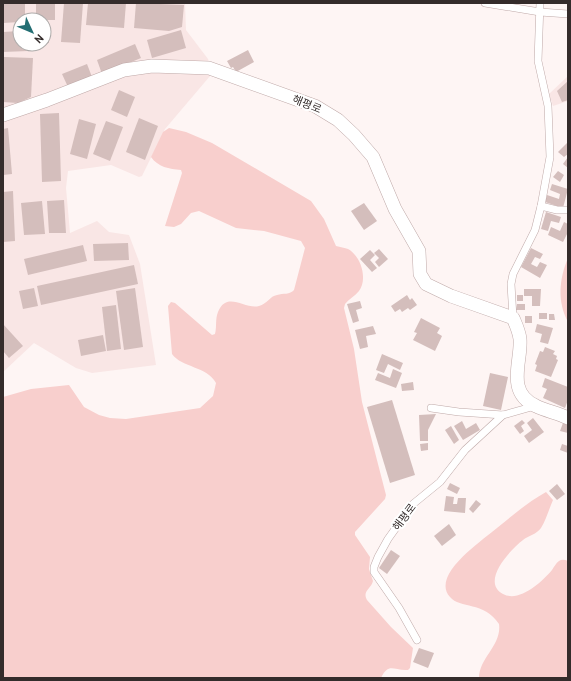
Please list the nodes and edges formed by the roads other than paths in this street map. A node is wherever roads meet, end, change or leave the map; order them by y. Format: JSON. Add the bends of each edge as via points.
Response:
{"nodes":[{"id":1,"x":486,"y":3,"type":"edge"},
{"id":2,"x":540,"y":3,"type":"edge"},
{"id":3,"x":540,"y":12,"type":"junction"},
{"id":4,"x":568,"y":14,"type":"edge"},
{"id":5,"x":3,"y":115,"type":"edge"},
{"id":6,"x":541,"y":206,"type":"junction"},
{"id":7,"x":568,"y":210,"type":"edge"},
{"id":8,"x":513,"y":318,"type":"junction"},
{"id":9,"x":535,"y":406,"type":"junction"},
{"id":10,"x":431,"y":408,"type":"dead end"},
{"id":11,"x":503,"y":415,"type":"junction"},
{"id":12,"x":568,"y":418,"type":"edge"},
{"id":13,"x":417,"y":640,"type":"dead end"}],
"edges":[{"from":1,"to":3,"type":"lane"},
{"from":2,"to":3,"type":"lane"},
{"from":3,"to":4,"type":"lane"},
{"from":3,"to":6,"type":"lane","via":[[538,61],[548,106],[550,157]]},
{"from":5,"to":8,"type":"street","name":"해평로","via":[[124,70],[152,66],[209,68],[315,106],[338,120],[373,157],[395,209],[419,250],[420,274],[426,284],[451,296]]},
{"from":6,"to":7,"type":"lane"},
{"from":6,"to":8,"type":"lane","via":[[534,230],[513,274]]},
{"from":8,"to":9,"type":"street","via":[[520,338],[517,380],[522,394]]},
{"from":9,"to":11,"type":"lane","name":"해평로"},
{"from":9,"to":12,"type":"street"},
{"from":10,"to":11,"type":"lane","name":"해평로"},
{"from":11,"to":13,"type":"lane","name":"해평로","via":[[466,450],[440,482],[413,504],[388,539],[374,567],[374,572]]}]}
